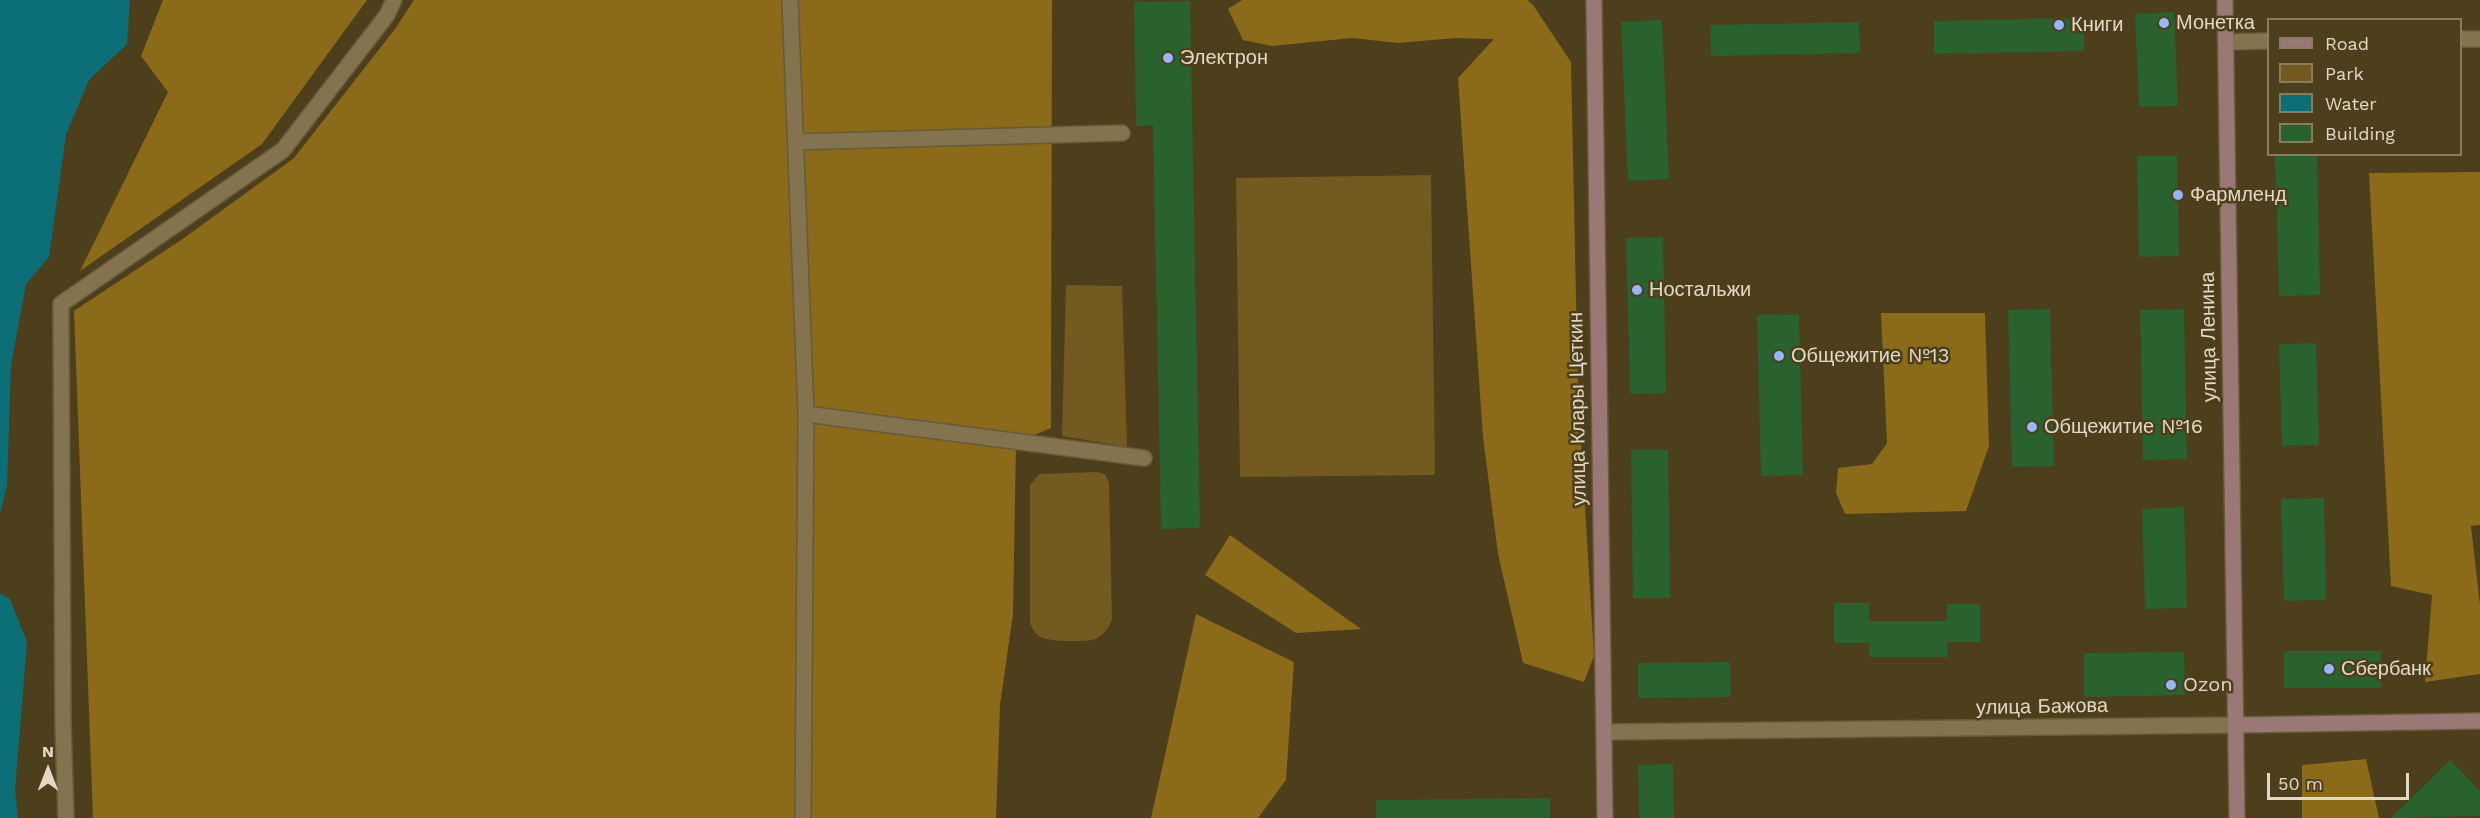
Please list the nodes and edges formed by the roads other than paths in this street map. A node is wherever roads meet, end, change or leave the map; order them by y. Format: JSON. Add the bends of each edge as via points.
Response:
{"nodes":[{"id":1,"x":394,"y":0,"type":"edge"},
{"id":2,"x":790,"y":0,"type":"edge"},
{"id":3,"x":1593,"y":0,"type":"edge"},
{"id":4,"x":2225,"y":0,"type":"edge"},
{"id":5,"x":2462,"y":39,"type":"edge"},
{"id":6,"x":2480,"y":39,"type":"edge"},
{"id":7,"x":2226,"y":42,"type":"junction"},
{"id":8,"x":2267,"y":42,"type":"edge"},
{"id":9,"x":1122,"y":133,"type":"dead end"},
{"id":10,"x":796,"y":142,"type":"junction"},
{"id":11,"x":806,"y":414,"type":"junction"},
{"id":12,"x":1144,"y":458,"type":"dead end"},
{"id":13,"x":2480,"y":721,"type":"edge"},
{"id":14,"x":2236,"y":725,"type":"junction"},
{"id":15,"x":1604,"y":732,"type":"junction"},
{"id":16,"x":66,"y":818,"type":"edge"},
{"id":17,"x":803,"y":818,"type":"edge"},
{"id":18,"x":1605,"y":818,"type":"edge"},
{"id":19,"x":2238,"y":818,"type":"edge"}],
"edges":[{"from":1,"to":16,"type":"street","via":[[387,15],[283,150],[61,304]]},
{"from":2,"to":10,"type":"street"},
{"from":3,"to":15,"type":"street","name":"улица Клары Цеткин"},
{"from":4,"to":7,"type":"street","name":"улица Ленина"},
{"from":5,"to":6,"type":"street"},
{"from":7,"to":8,"type":"street"},
{"from":7,"to":14,"type":"street","name":"улица Ленина"},
{"from":9,"to":10,"type":"street"},
{"from":10,"to":11,"type":"street"},
{"from":11,"to":12,"type":"street"},
{"from":11,"to":17,"type":"street"},
{"from":13,"to":14,"type":"street","name":"улица Бажова"},
{"from":14,"to":15,"type":"street","name":"улица Бажова"},
{"from":14,"to":19,"type":"street","name":"улица Ленина"},
{"from":15,"to":18,"type":"street","name":"улица Клары Цеткин"}]}
